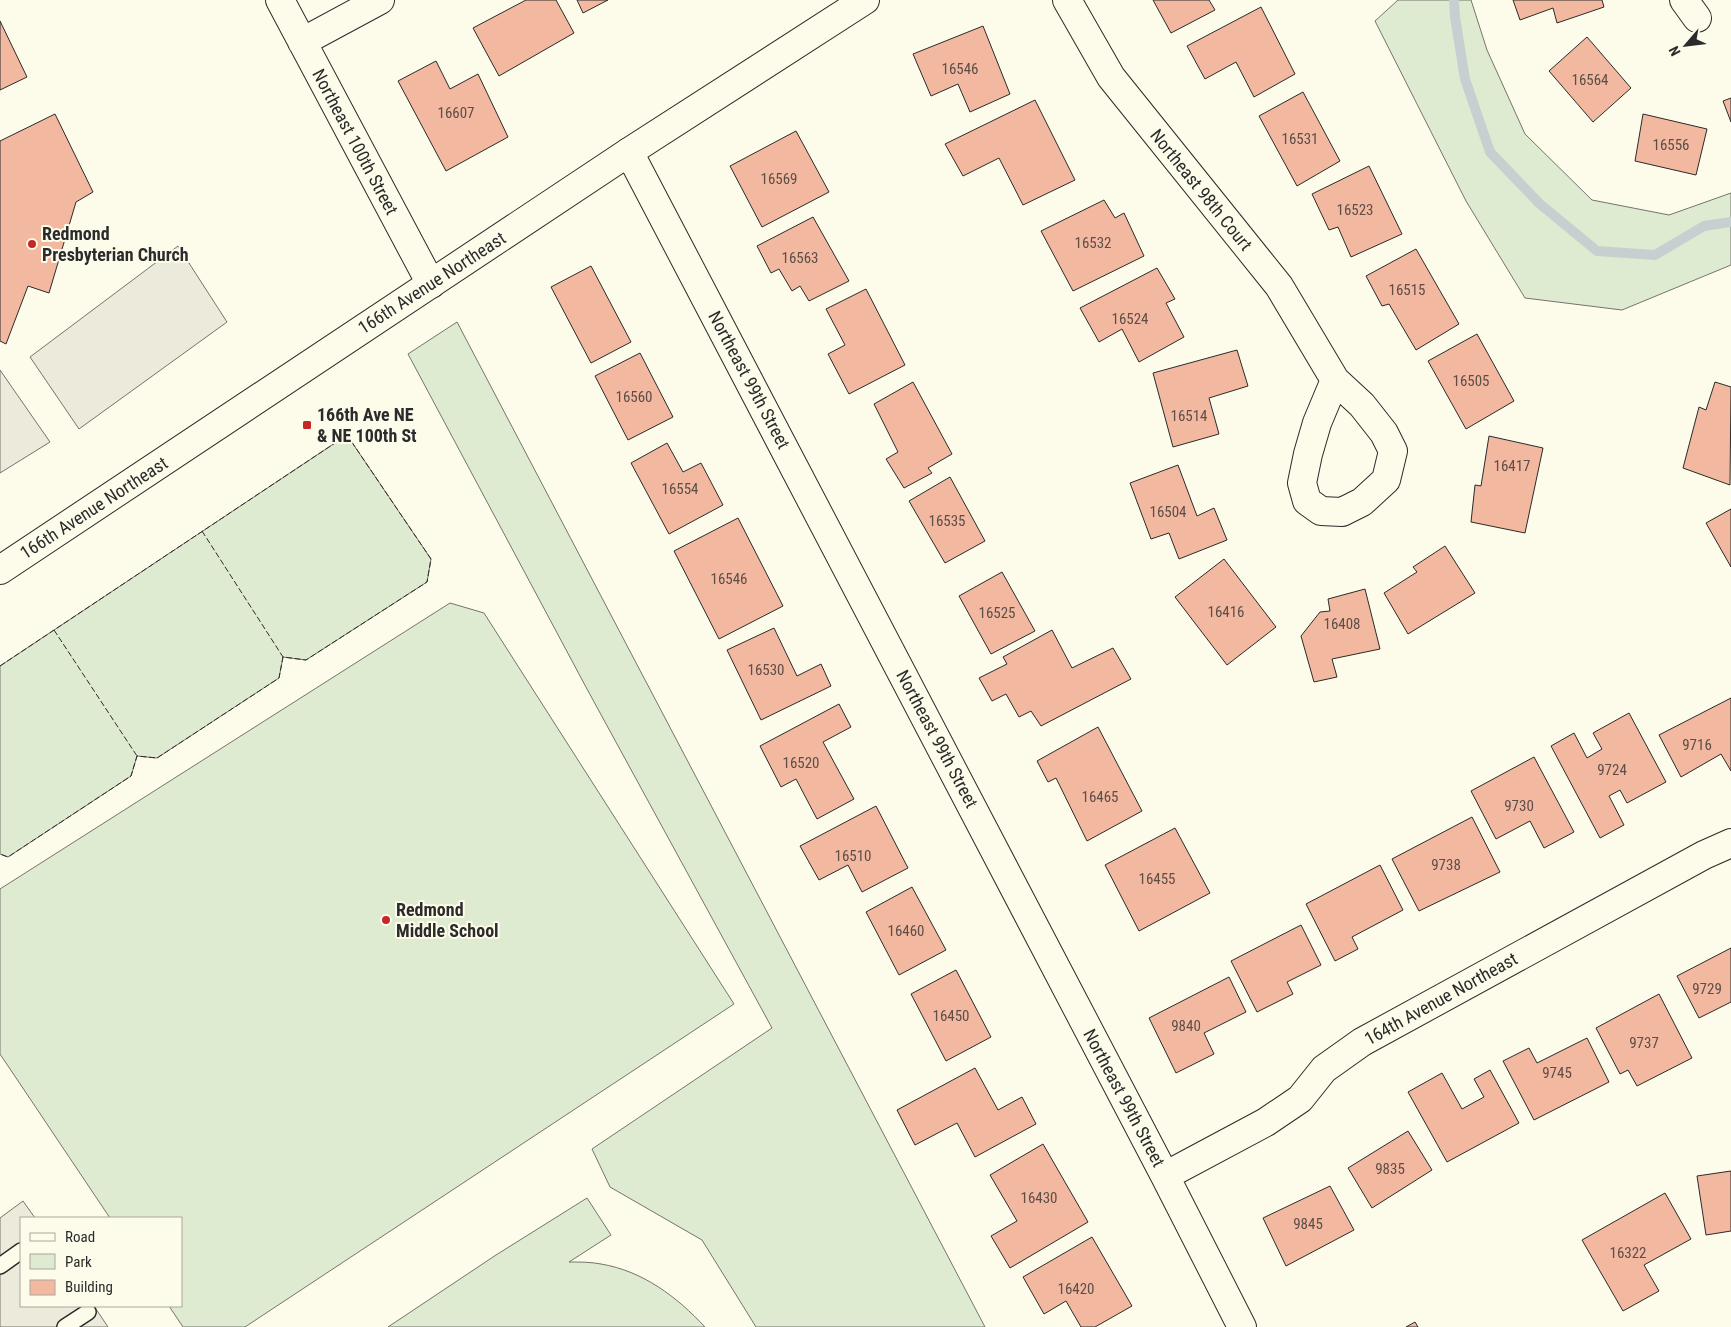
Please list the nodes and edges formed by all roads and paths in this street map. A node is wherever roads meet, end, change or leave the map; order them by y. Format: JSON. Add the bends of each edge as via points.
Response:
{"nodes":[{"id":1,"x":280,"y":0,"type":"edge"},
{"id":2,"x":380,"y":0,"type":"edge"},
{"id":3,"x":865,"y":0,"type":"edge"},
{"id":4,"x":1067,"y":0,"type":"edge"},
{"id":5,"x":302,"y":42,"type":"junction"},
{"id":6,"x":630,"y":152,"type":"junction"},
{"id":7,"x":430,"y":284,"type":"junction"},
{"id":8,"x":1335,"y":380,"type":"dead end"},
{"id":9,"x":0,"y":570,"type":"edge"},
{"id":10,"x":1731,"y":843,"type":"edge"},
{"id":11,"x":1165,"y":1176,"type":"junction"},
{"id":12,"x":20,"y":1252,"type":"edge"},
{"id":13,"x":0,"y":1266,"type":"edge"},
{"id":14,"x":88,"y":1312,"type":"dead end"},
{"id":15,"x":65,"y":1327,"type":"edge"},
{"id":16,"x":1242,"y":1327,"type":"edge"}],
"edges":[{"from":1,"to":5,"type":"street","name":"Northeast 100th Street"},
{"from":2,"to":5,"type":"street"},
{"from":3,"to":6,"type":"street","name":"166th Avenue Northeast"},
{"from":4,"to":8,"type":"street","name":"Northeast 98th Court","via":[[1111,77],[1278,286]]},
{"from":5,"to":7,"type":"street","name":"Northeast 100th Street"},
{"from":6,"to":7,"type":"street","name":"166th Avenue Northeast"},
{"from":6,"to":11,"type":"street","name":"Northeast 99th Street"},
{"from":7,"to":9,"type":"street","name":"166th Avenue Northeast"},
{"from":10,"to":11,"type":"street","name":"164th Avenue Northeast","via":[[1362,1042],[1324,1069],[1300,1099],[1266,1122]]},
{"from":11,"to":16,"type":"street","name":"Northeast 99th Street"},
{"from":12,"to":13,"type":"lane"},
{"from":14,"to":15,"type":"lane"}]}
